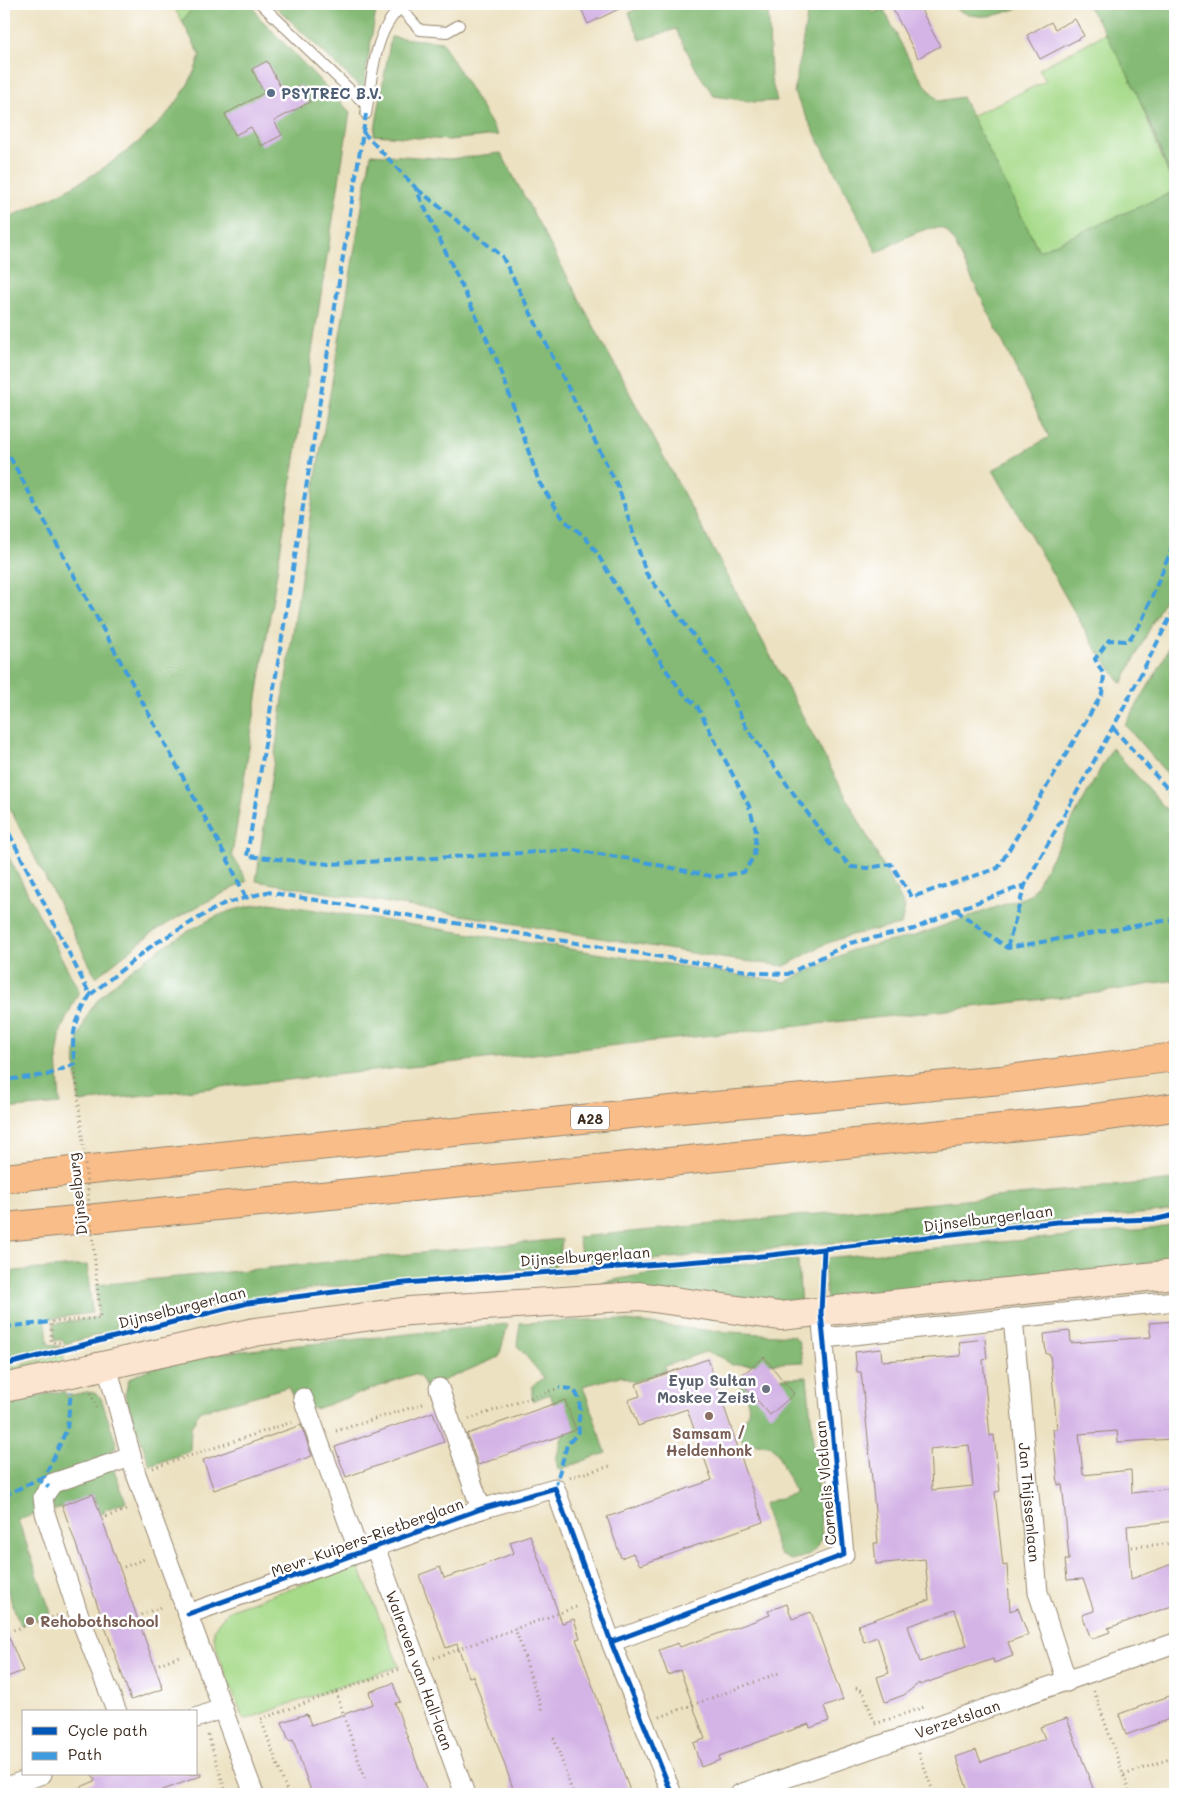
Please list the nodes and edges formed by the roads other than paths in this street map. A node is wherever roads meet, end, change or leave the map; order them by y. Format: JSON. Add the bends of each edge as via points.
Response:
{"nodes":[{"id":1,"x":261,"y":4,"type":"edge"},
{"id":2,"x":400,"y":5,"type":"edge"},
{"id":3,"x":459,"y":25,"type":"dead end"},
{"id":4,"x":1175,"y":1057,"type":"edge"},
{"id":5,"x":1175,"y":1107,"type":"edge"},
{"id":6,"x":4,"y":1178,"type":"edge"},
{"id":7,"x":4,"y":1226,"type":"edge"},
{"id":8,"x":1175,"y":1274,"type":"edge"},
{"id":9,"x":1175,"y":1301,"type":"edge"},
{"id":10,"x":1013,"y":1318,"type":"junction"},
{"id":11,"x":823,"y":1325,"type":"junction"},
{"id":12,"x":107,"y":1366,"type":"junction"},
{"id":13,"x":4,"y":1388,"type":"edge"},
{"id":14,"x":440,"y":1393,"type":"road end"},
{"id":15,"x":303,"y":1398,"type":"dead end"},
{"id":16,"x":133,"y":1465,"type":"junction"},
{"id":17,"x":482,"y":1509,"type":"junction"},
{"id":18,"x":367,"y":1550,"type":"junction"},
{"id":19,"x":188,"y":1614,"type":"junction"},
{"id":20,"x":611,"y":1642,"type":"junction"},
{"id":21,"x":1175,"y":1644,"type":"edge"},
{"id":22,"x":1067,"y":1682,"type":"junction"},
{"id":23,"x":223,"y":1708,"type":"junction"},
{"id":24,"x":116,"y":1710,"type":"edge"},
{"id":25,"x":198,"y":1717,"type":"edge"},
{"id":26,"x":37,"y":1776,"type":"edge"},
{"id":27,"x":4,"y":1788,"type":"edge"},
{"id":28,"x":254,"y":1794,"type":"edge"},
{"id":29,"x":465,"y":1794,"type":"edge"},
{"id":30,"x":672,"y":1794,"type":"edge"},
{"id":31,"x":741,"y":1794,"type":"edge"}],
"edges":[{"from":1,"to":2,"type":"lane","via":[[367,110],[381,35]]},
{"from":2,"to":3,"type":"lane","via":[[420,30],[447,32]]},
{"from":4,"to":6,"type":"highway","number":"A28","via":[[1001,1080],[670,1110]]},
{"from":5,"to":7,"type":"highway","via":[[1079,1120],[689,1160]]},
{"from":8,"to":11,"type":"main road"},
{"from":9,"to":10,"type":"street"},
{"from":10,"to":11,"type":"street"},
{"from":10,"to":22,"type":"street","name":"Jan Thijssenlaan","via":[[1038,1592]]},
{"from":11,"to":12,"type":"main road","via":[[639,1296],[409,1311],[255,1332]]},
{"from":11,"to":20,"type":"street","name":"Cornelis Vlotlaan","via":[[844,1555]]},
{"from":12,"to":13,"type":"main road","via":[[67,1362]]},
{"from":12,"to":16,"type":"street"},
{"from":14,"to":17,"type":"street","name":"Mevr. Kuipers-Rietberglaan"},
{"from":15,"to":18,"type":"street","name":"Mevr. Kuipers-Rietberglaan","via":[[316,1437]]},
{"from":16,"to":19,"type":"street"},
{"from":16,"to":24,"type":"street","via":[[53,1483],[43,1497],[45,1513],[77,1610]]},
{"from":17,"to":18,"type":"street","name":"Mevr. Kuipers-Rietberglaan"},
{"from":17,"to":20,"type":"street","name":"Mevr. Kuipers-Rietberglaan","via":[[555,1488]]},
{"from":18,"to":19,"type":"street","name":"Mevr. Kuipers-Rietberglaan"},
{"from":18,"to":29,"type":"street","name":"Walraven van Hall-laan","via":[[417,1665]]},
{"from":19,"to":23,"type":"street"},
{"from":20,"to":30,"type":"street"},
{"from":21,"to":22,"type":"street","name":"Verzetslaan"},
{"from":22,"to":31,"type":"street","name":"Verzetslaan"},
{"from":23,"to":25,"type":"street"},
{"from":23,"to":28,"type":"street"},
{"from":26,"to":27,"type":"street"}]}
